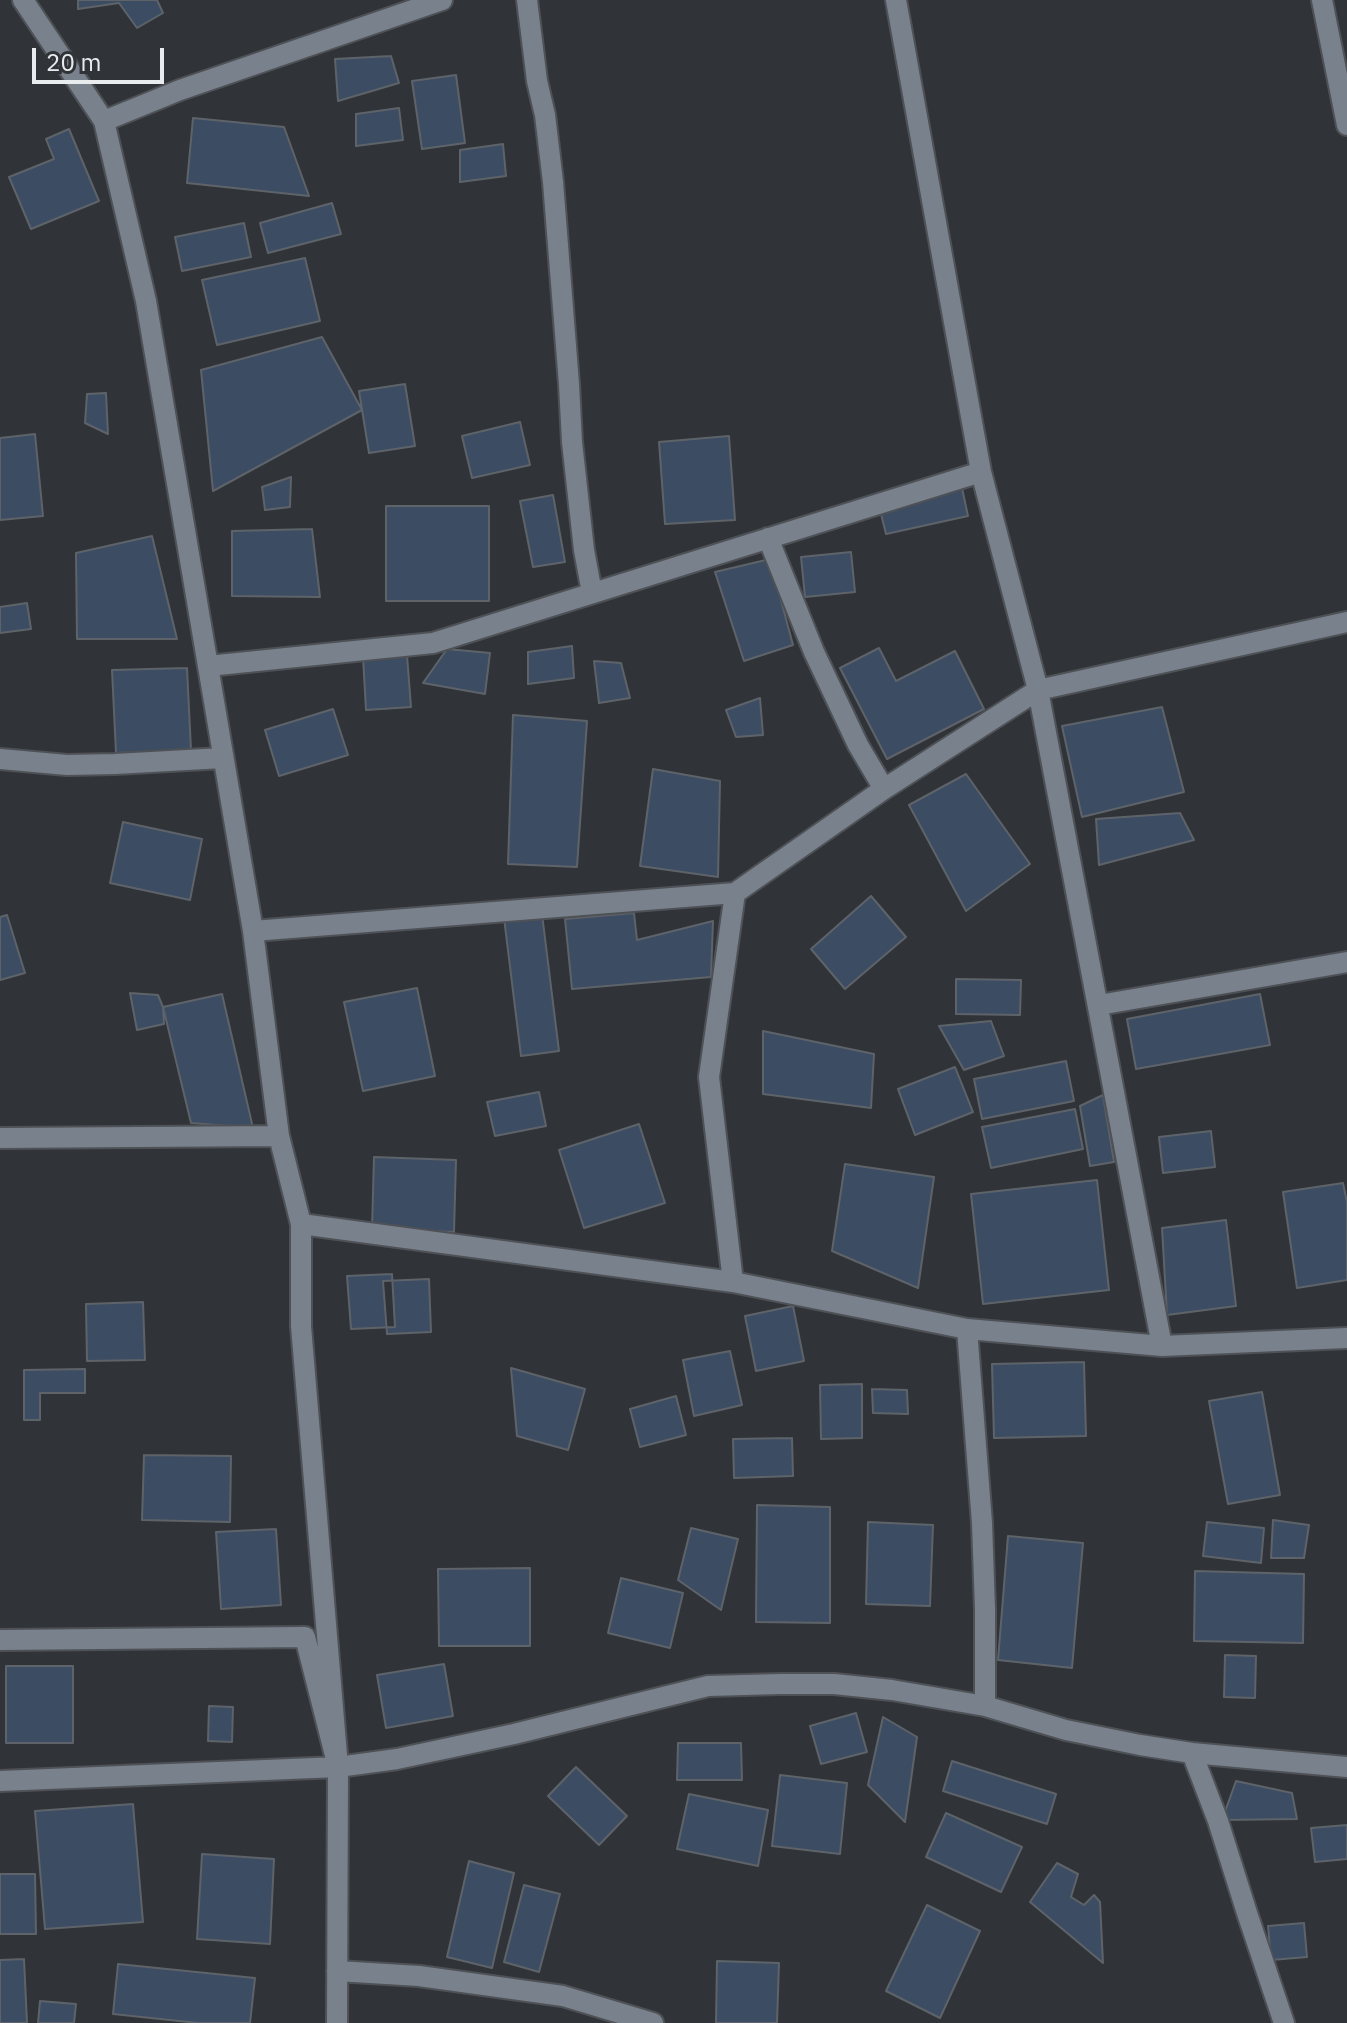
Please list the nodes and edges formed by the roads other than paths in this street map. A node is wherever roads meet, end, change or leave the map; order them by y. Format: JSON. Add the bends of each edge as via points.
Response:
{"nodes":[{"id":1,"x":23,"y":0,"type":"edge"},
{"id":2,"x":442,"y":0,"type":"edge"},
{"id":3,"x":527,"y":0,"type":"edge"},
{"id":4,"x":896,"y":0,"type":"edge"},
{"id":5,"x":1322,"y":0,"type":"edge"},
{"id":6,"x":104,"y":121,"type":"junction"},
{"id":7,"x":1347,"y":125,"type":"edge"},
{"id":8,"x":981,"y":472,"type":"junction"},
{"id":9,"x":768,"y":538,"type":"junction"},
{"id":10,"x":592,"y":593,"type":"junction"},
{"id":11,"x":1347,"y":622,"type":"edge"},
{"id":12,"x":208,"y":666,"type":"junction"},
{"id":13,"x":1038,"y":690,"type":"junction"},
{"id":14,"x":223,"y":758,"type":"junction"},
{"id":15,"x":0,"y":759,"type":"edge"},
{"id":16,"x":884,"y":789,"type":"junction"},
{"id":17,"x":735,"y":893,"type":"junction"},
{"id":18,"x":253,"y":931,"type":"junction"},
{"id":19,"x":1347,"y":962,"type":"edge"},
{"id":20,"x":1099,"y":1005,"type":"junction"},
{"id":21,"x":279,"y":1136,"type":"junction"},
{"id":22,"x":0,"y":1138,"type":"edge"},
{"id":23,"x":301,"y":1224,"type":"junction"},
{"id":24,"x":733,"y":1282,"type":"junction"},
{"id":25,"x":967,"y":1329,"type":"junction"},
{"id":26,"x":1347,"y":1338,"type":"edge"},
{"id":27,"x":1162,"y":1346,"type":"junction"},
{"id":28,"x":0,"y":1640,"type":"edge"},
{"id":29,"x":985,"y":1706,"type":"junction"},
{"id":30,"x":1192,"y":1753,"type":"junction"},
{"id":31,"x":338,"y":1767,"type":"junction"},
{"id":32,"x":1347,"y":1767,"type":"edge"},
{"id":33,"x":0,"y":1781,"type":"edge"},
{"id":34,"x":337,"y":1971,"type":"junction"},
{"id":35,"x":337,"y":2023,"type":"edge"},
{"id":36,"x":653,"y":2023,"type":"edge"},
{"id":37,"x":1284,"y":2023,"type":"edge"}],
"edges":[{"from":1,"to":6,"type":"street"},
{"from":2,"to":6,"type":"street"},
{"from":3,"to":10,"type":"street","via":[[553,182],[572,442]]},
{"from":4,"to":8,"type":"street"},
{"from":5,"to":7,"type":"street"},
{"from":6,"to":12,"type":"street","via":[[146,301]]},
{"from":8,"to":9,"type":"street"},
{"from":8,"to":13,"type":"street"},
{"from":9,"to":10,"type":"street"},
{"from":9,"to":16,"type":"street","via":[[814,652]]},
{"from":10,"to":12,"type":"street","via":[[433,643]]},
{"from":11,"to":13,"type":"street"},
{"from":12,"to":14,"type":"street"},
{"from":13,"to":16,"type":"street"},
{"from":13,"to":20,"type":"street"},
{"from":14,"to":15,"type":"street","via":[[67,765]]},
{"from":14,"to":18,"type":"street"},
{"from":16,"to":17,"type":"street"},
{"from":17,"to":18,"type":"street"},
{"from":17,"to":24,"type":"street","via":[[709,1077]]},
{"from":18,"to":21,"type":"street"},
{"from":19,"to":20,"type":"street"},
{"from":20,"to":27,"type":"street"},
{"from":21,"to":22,"type":"street"},
{"from":21,"to":23,"type":"street"},
{"from":23,"to":24,"type":"street"},
{"from":23,"to":31,"type":"street","via":[[301,1326]]},
{"from":24,"to":25,"type":"street"},
{"from":25,"to":27,"type":"street"},
{"from":25,"to":29,"type":"street","via":[[982,1523]]},
{"from":26,"to":27,"type":"street"},
{"from":28,"to":31,"type":"street","via":[[305,1637]]},
{"from":29,"to":30,"type":"street","via":[[1066,1730]]},
{"from":29,"to":31,"type":"street","via":[[834,1684],[708,1686],[514,1734]]},
{"from":30,"to":32,"type":"street"},
{"from":30,"to":37,"type":"street"},
{"from":31,"to":33,"type":"street"},
{"from":31,"to":34,"type":"street"},
{"from":34,"to":35,"type":"street"},
{"from":34,"to":36,"type":"street","via":[[419,1976],[563,1996]]}]}
